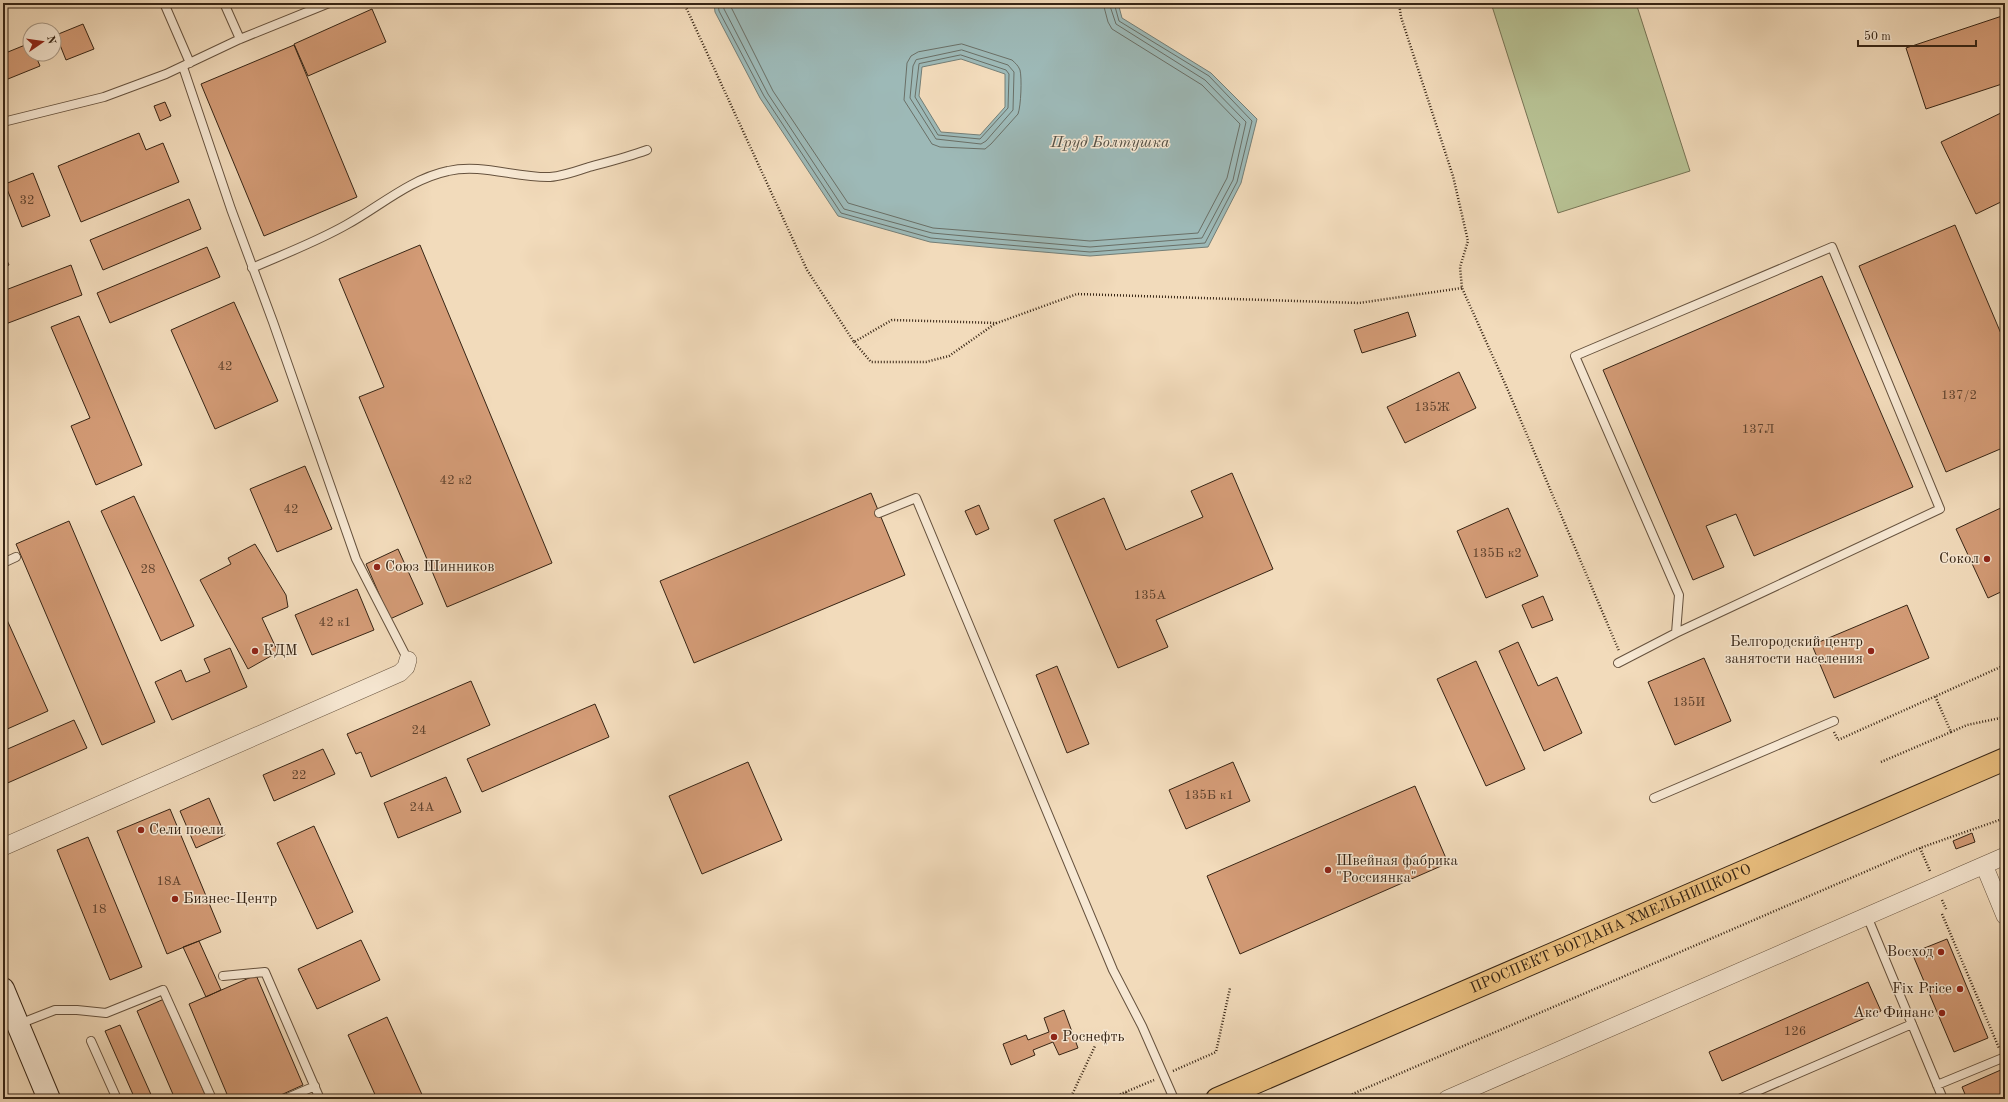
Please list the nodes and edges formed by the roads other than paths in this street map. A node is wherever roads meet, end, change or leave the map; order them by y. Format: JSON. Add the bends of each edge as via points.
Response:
{"nodes":[{"id":1,"x":164,"y":3,"type":"edge"},
{"id":2,"x":225,"y":3,"type":"edge"},
{"id":3,"x":328,"y":3,"type":"edge"},
{"id":4,"x":240,"y":40,"type":"junction"},
{"id":5,"x":186,"y":65,"type":"junction"},
{"id":6,"x":3,"y":122,"type":"edge"},
{"id":7,"x":647,"y":150,"type":"dead end"},
{"id":8,"x":252,"y":268,"type":"junction"},
{"id":9,"x":879,"y":513,"type":"dead end"},
{"id":10,"x":16,"y":557,"type":"dead end"},
{"id":11,"x":3,"y":563,"type":"edge"},
{"id":12,"x":1676,"y":633,"type":"junction"},
{"id":13,"x":408,"y":660,"type":"joint"},
{"id":14,"x":1621,"y":662,"type":"road end"},
{"id":15,"x":1831,"y":722,"type":"road end"},
{"id":16,"x":2005,"y":759,"type":"edge"},
{"id":17,"x":1654,"y":798,"type":"dead end"},
{"id":18,"x":3,"y":847,"type":"edge"},
{"id":19,"x":2005,"y":856,"type":"edge"},
{"id":20,"x":1984,"y":865,"type":"junction"},
{"id":21,"x":1867,"y":916,"type":"junction"},
{"id":22,"x":2005,"y":916,"type":"edge"},
{"id":23,"x":223,"y":976,"type":"dead end"},
{"id":24,"x":3,"y":990,"type":"edge"},
{"id":25,"x":18,"y":1024,"type":"junction"},
{"id":26,"x":1912,"y":1024,"type":"junction"},
{"id":27,"x":91,"y":1041,"type":"dead end"},
{"id":28,"x":2004,"y":1057,"type":"edge"},
{"id":29,"x":1937,"y":1085,"type":"junction"},
{"id":30,"x":315,"y":1086,"type":"junction"},
{"id":31,"x":49,"y":1099,"type":"edge"},
{"id":32,"x":117,"y":1099,"type":"edge"},
{"id":33,"x":212,"y":1099,"type":"edge"},
{"id":34,"x":285,"y":1099,"type":"edge"},
{"id":35,"x":320,"y":1099,"type":"edge"},
{"id":36,"x":1174,"y":1099,"type":"edge"},
{"id":37,"x":1218,"y":1099,"type":"edge"},
{"id":38,"x":1447,"y":1099,"type":"edge"},
{"id":39,"x":1739,"y":1099,"type":"edge"},
{"id":40,"x":1943,"y":1099,"type":"edge"}],
"edges":[{"from":1,"to":5,"type":"lane"},
{"from":2,"to":4,"type":"lane"},
{"from":3,"to":4,"type":"lane"},
{"from":4,"to":5,"type":"lane"},
{"from":5,"to":6,"type":"lane","via":[[104,97]]},
{"from":5,"to":8,"type":"lane"},
{"from":7,"to":8,"type":"lane","via":[[552,177],[468,169],[435,174],[326,236]]},
{"from":8,"to":13,"type":"lane","via":[[356,558]]},
{"from":9,"to":36,"type":"lane","via":[[916,498],[1113,970],[1142,1026]]},
{"from":10,"to":11,"type":"lane"},
{"from":12,"to":12,"type":"lane","via":[[1940,509],[1832,247],[1575,356],[1679,595]]},
{"from":12,"to":14,"type":"lane"},
{"from":13,"to":18,"type":"street","via":[[400,673]]},
{"from":15,"to":17,"type":"lane"},
{"from":16,"to":37,"type":"main road","name":"ПРОСПЕКТ БОГДАНА ХМЕЛЬНИЦКОГО"},
{"from":19,"to":20,"type":"street"},
{"from":20,"to":21,"type":"street"},
{"from":20,"to":22,"type":"street"},
{"from":21,"to":26,"type":"lane"},
{"from":21,"to":38,"type":"street"},
{"from":23,"to":30,"type":"lane","via":[[264,972]]},
{"from":24,"to":25,"type":"main road"},
{"from":25,"to":31,"type":"main road"},
{"from":25,"to":33,"type":"lane","via":[[54,1010],[106,1013],[163,990]]},
{"from":26,"to":29,"type":"lane"},
{"from":26,"to":39,"type":"lane"},
{"from":27,"to":32,"type":"lane"},
{"from":28,"to":29,"type":"lane"},
{"from":29,"to":40,"type":"lane"},
{"from":30,"to":34,"type":"lane"},
{"from":30,"to":35,"type":"lane"}]}
